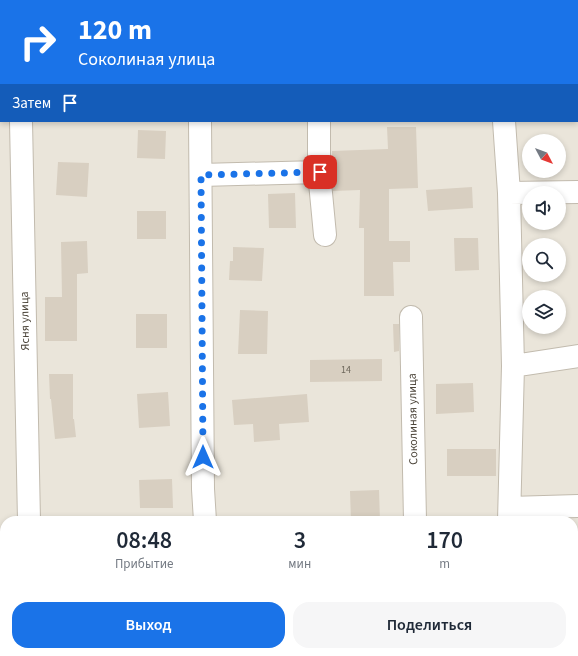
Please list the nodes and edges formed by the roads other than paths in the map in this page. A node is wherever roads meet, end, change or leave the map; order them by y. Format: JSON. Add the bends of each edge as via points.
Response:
{"nodes":[{"id":1,"x":21,"y":122,"type":"edge"},
{"id":2,"x":200,"y":122,"type":"edge"},
{"id":3,"x":319,"y":122,"type":"edge"},
{"id":4,"x":504,"y":122,"type":"edge"},
{"id":5,"x":320,"y":172,"type":"junction"},
{"id":6,"x":201,"y":175,"type":"junction"},
{"id":7,"x":578,"y":192,"type":"edge"},
{"id":8,"x":509,"y":193,"type":"junction"},
{"id":9,"x":325,"y":235,"type":"dead end"},
{"id":10,"x":411,"y":317,"type":"dead end"},
{"id":11,"x":578,"y":356,"type":"edge"},
{"id":12,"x":512,"y":366,"type":"junction"},
{"id":13,"x":578,"y":506,"type":"edge"},
{"id":14,"x":510,"y":514,"type":"edge"},
{"id":15,"x":29,"y":516,"type":"edge"},
{"id":16,"x":205,"y":516,"type":"edge"},
{"id":17,"x":415,"y":516,"type":"edge"}],
"edges":[{"from":1,"to":15,"type":"street","name":"Ясня улица"},
{"from":2,"to":6,"type":"street"},
{"from":3,"to":5,"type":"street"},
{"from":4,"to":8,"type":"street"},
{"from":5,"to":6,"type":"street"},
{"from":5,"to":9,"type":"street"},
{"from":6,"to":16,"type":"street"},
{"from":7,"to":8,"type":"street"},
{"from":8,"to":12,"type":"street"},
{"from":10,"to":17,"type":"street","name":"Соколиная улица"},
{"from":11,"to":12,"type":"street"},
{"from":12,"to":14,"type":"street"},
{"from":13,"to":14,"type":"street"}]}
